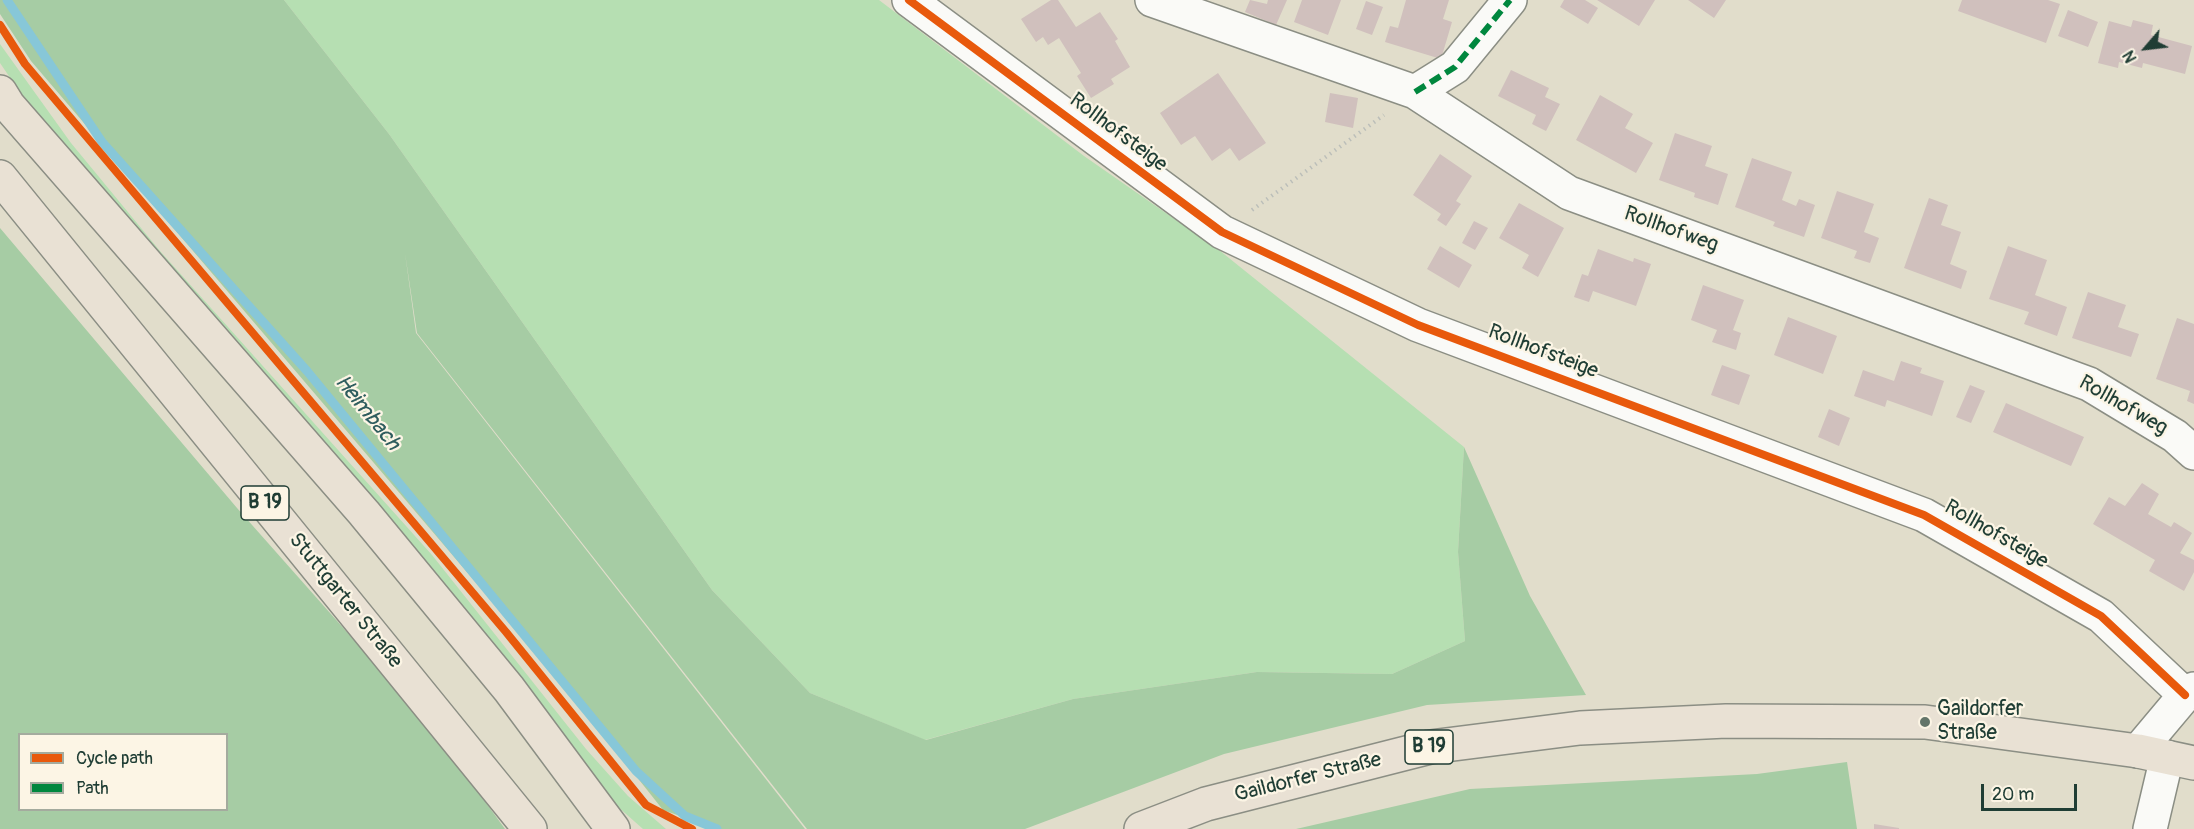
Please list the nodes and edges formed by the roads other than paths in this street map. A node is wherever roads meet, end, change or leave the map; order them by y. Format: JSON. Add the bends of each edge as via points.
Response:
{"nodes":[{"id":1,"x":909,"y":0,"type":"edge"},
{"id":2,"x":1152,"y":0,"type":"edge"},
{"id":3,"x":1510,"y":0,"type":"edge"},
{"id":4,"x":0,"y":92,"type":"edge"},
{"id":5,"x":1415,"y":92,"type":"junction"},
{"id":6,"x":0,"y":177,"type":"edge"},
{"id":7,"x":2194,"y":453,"type":"edge"},
{"id":8,"x":2190,"y":692,"type":"edge"},
{"id":9,"x":2166,"y":757,"type":"edge"},
{"id":10,"x":530,"y":829,"type":"edge"},
{"id":11,"x":613,"y":829,"type":"edge"},
{"id":12,"x":1141,"y":829,"type":"edge"},
{"id":13,"x":2150,"y":829,"type":"edge"}],
"edges":[{"from":1,"to":8,"type":"street","name":"Rollhofsteige","via":[[1222,232],[1418,325],[1924,515],[2101,616]]},
{"from":2,"to":5,"type":"street","name":"Rollhofweg"},
{"from":3,"to":5,"type":"street","via":[[1455,67]]},
{"from":4,"to":11,"type":"main road","via":[[364,513],[509,689]]},
{"from":5,"to":7,"type":"street","name":"Rollhofweg","via":[[1569,193],[2089,384],[2175,436]]},
{"from":6,"to":10,"type":"main road","name":"Stuttgarter Straße","number":"B 19"},
{"from":8,"to":9,"type":"street"},
{"from":9,"to":12,"type":"main road","name":"Gaildorfer Straße","number":"B 19","via":[[1925,722],[1726,720],[1580,728],[1430,747],[1206,804]]},
{"from":9,"to":13,"type":"street"}]}
